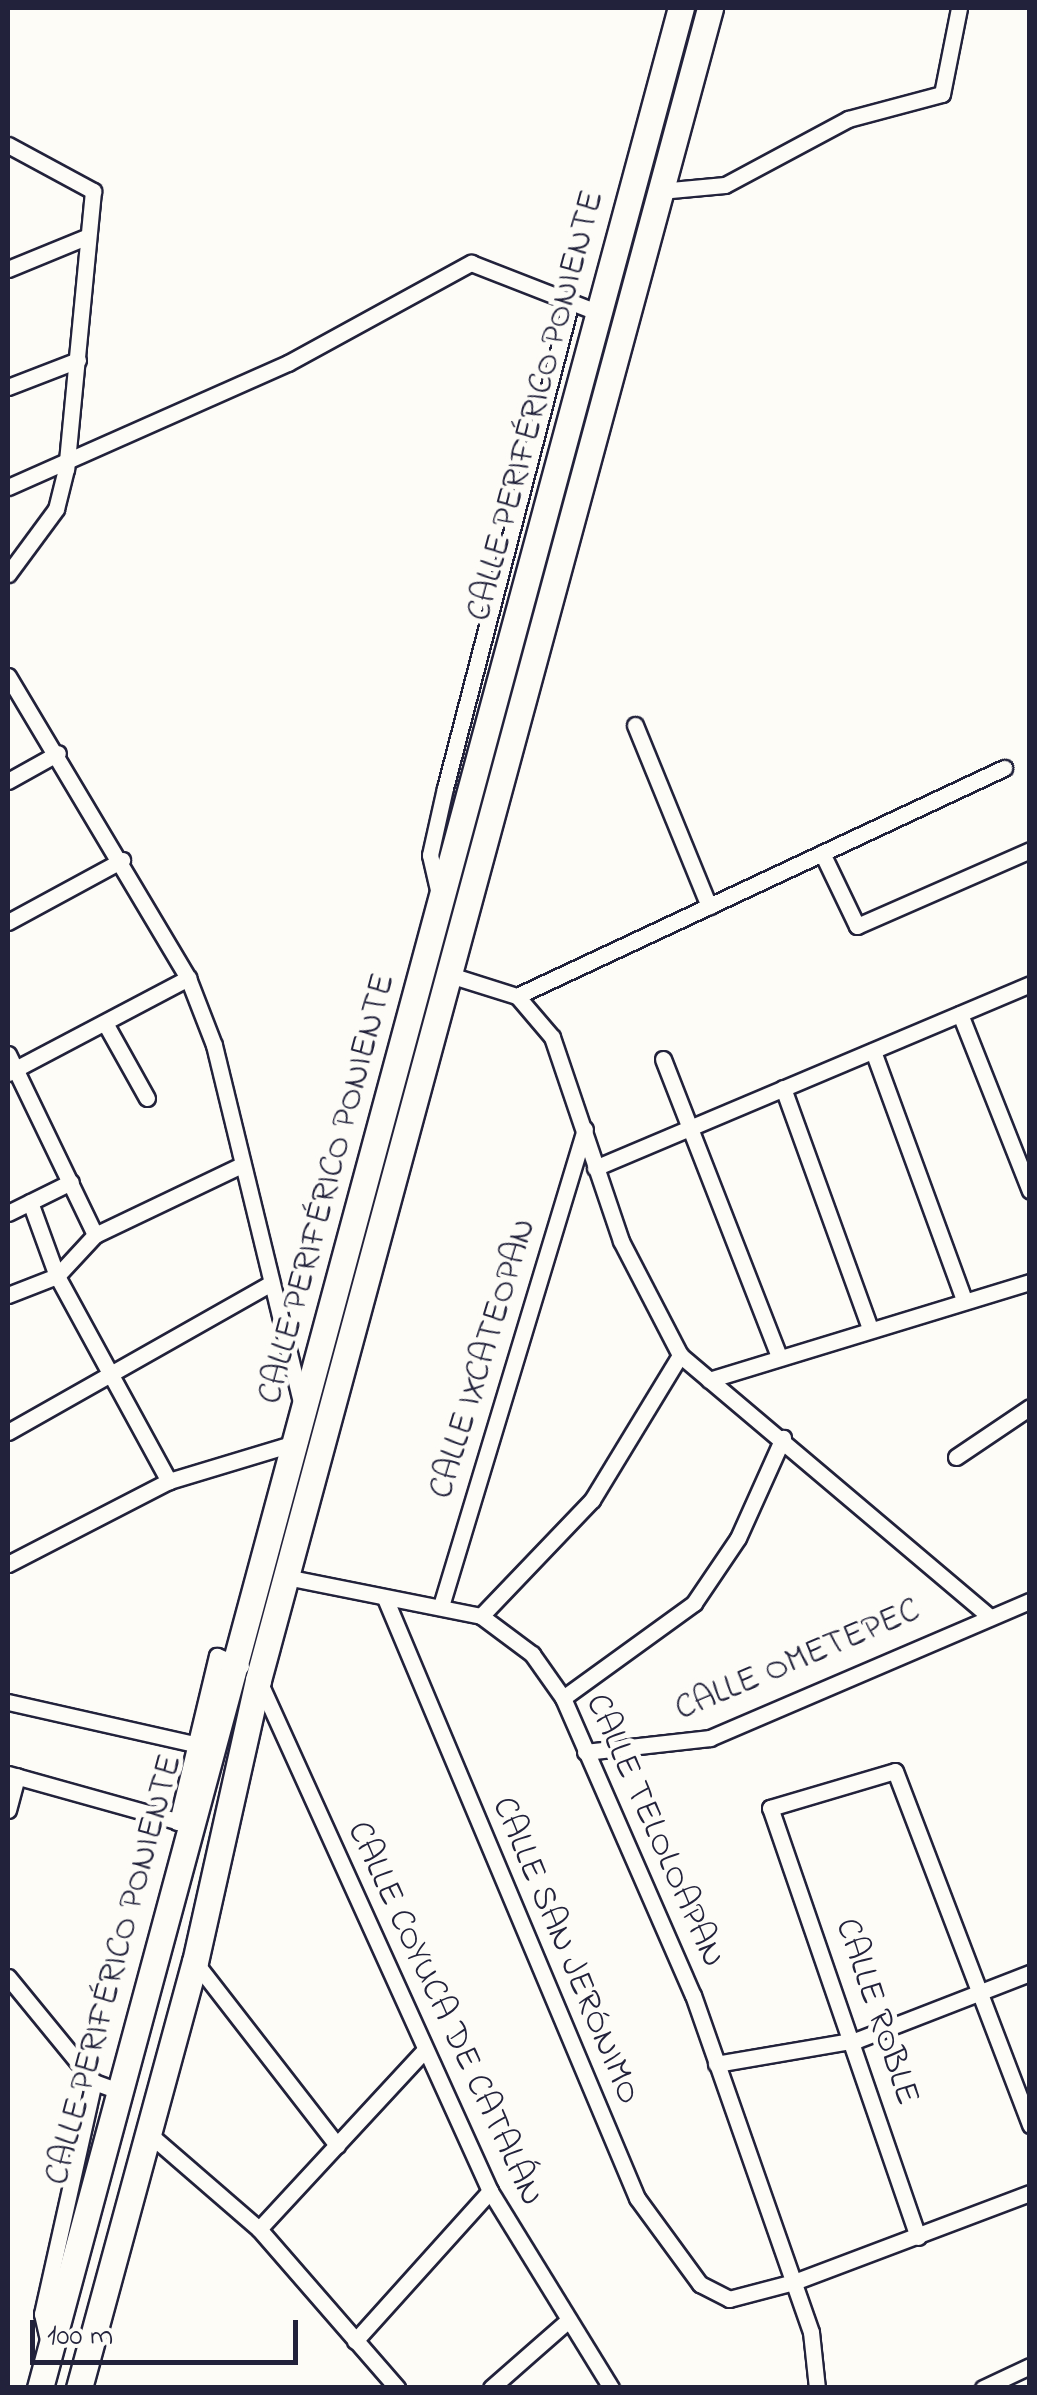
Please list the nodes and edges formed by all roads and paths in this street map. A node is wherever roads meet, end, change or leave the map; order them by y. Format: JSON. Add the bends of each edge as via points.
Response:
{"nodes":[{"id":1,"x":681,"y":8,"type":"edge"},
{"id":2,"x":710,"y":8,"type":"edge"},
{"id":3,"x":959,"y":8,"type":"edge"},
{"id":4,"x":8,"y":144,"type":"edge"},
{"id":5,"x":25,"y":150,"type":"junction"},
{"id":6,"x":8,"y":157,"type":"edge"},
{"id":7,"x":660,"y":191,"type":"junction"},
{"id":8,"x":86,"y":237,"type":"junction"},
{"id":9,"x":8,"y":269,"type":"edge"},
{"id":10,"x":571,"y":301,"type":"junction"},
{"id":11,"x":599,"y":313,"type":"junction"},
{"id":12,"x":78,"y":360,"type":"junction"},
{"id":13,"x":8,"y":387,"type":"edge"},
{"id":14,"x":66,"y":469,"type":"junction"},
{"id":15,"x":8,"y":487,"type":"edge"},
{"id":16,"x":8,"y":574,"type":"edge"},
{"id":17,"x":8,"y":676,"type":"edge"},
{"id":18,"x":635,"y":725,"type":"dead end"},
{"id":19,"x":58,"y":753,"type":"junction"},
{"id":20,"x":1004,"y":768,"type":"dead end"},
{"id":21,"x":8,"y":780,"type":"edge"},
{"id":22,"x":1030,"y":850,"type":"edge"},
{"id":23,"x":822,"y":853,"type":"junction"},
{"id":24,"x":122,"y":860,"type":"junction"},
{"id":25,"x":440,"y":900,"type":"junction"},
{"id":26,"x":709,"y":906,"type":"junction"},
{"id":27,"x":8,"y":922,"type":"edge"},
{"id":28,"x":453,"y":976,"type":"junction"},
{"id":29,"x":188,"y":978,"type":"junction"},
{"id":30,"x":1030,"y":984,"type":"edge"},
{"id":31,"x":517,"y":996,"type":"junction"},
{"id":32,"x":960,"y":1014,"type":"junction"},
{"id":33,"x":105,"y":1023,"type":"junction"},
{"id":34,"x":872,"y":1050,"type":"junction"},
{"id":35,"x":8,"y":1054,"type":"edge"},
{"id":36,"x":663,"y":1059,"type":"dead end"},
{"id":37,"x":12,"y":1071,"type":"edge"},
{"id":38,"x":783,"y":1088,"type":"junction"},
{"id":39,"x":146,"y":1098,"type":"dead end"},
{"id":40,"x":696,"y":1125,"type":"junction"},
{"id":41,"x":585,"y":1129,"type":"junction"},
{"id":42,"x":242,"y":1165,"type":"junction"},
{"id":43,"x":596,"y":1168,"type":"junction"},
{"id":44,"x":71,"y":1182,"type":"junction"},
{"id":45,"x":1030,"y":1191,"type":"edge"},
{"id":46,"x":30,"y":1202,"type":"junction"},
{"id":47,"x":8,"y":1213,"type":"edge"},
{"id":48,"x":95,"y":1235,"type":"junction"},
{"id":49,"x":57,"y":1276,"type":"junction"},
{"id":50,"x":1030,"y":1282,"type":"edge"},
{"id":51,"x":268,"y":1284,"type":"junction"},
{"id":52,"x":8,"y":1295,"type":"edge"},
{"id":53,"x":964,"y":1300,"type":"junction"},
{"id":54,"x":869,"y":1324,"type":"junction"},
{"id":55,"x":778,"y":1354,"type":"junction"},
{"id":56,"x":680,"y":1355,"type":"junction"},
{"id":57,"x":114,"y":1376,"type":"junction"},
{"id":58,"x":710,"y":1380,"type":"junction"},
{"id":59,"x":1030,"y":1407,"type":"edge"},
{"id":60,"x":302,"y":1429,"type":"junction"},
{"id":61,"x":8,"y":1432,"type":"edge"},
{"id":62,"x":784,"y":1438,"type":"junction"},
{"id":63,"x":956,"y":1456,"type":"dead end"},
{"id":64,"x":169,"y":1481,"type":"junction"},
{"id":65,"x":8,"y":1564,"type":"edge"},
{"id":66,"x":290,"y":1578,"type":"junction"},
{"id":67,"x":385,"y":1598,"type":"junction"},
{"id":68,"x":1030,"y":1601,"type":"edge"},
{"id":69,"x":441,"y":1606,"type":"junction"},
{"id":70,"x":988,"y":1615,"type":"junction"},
{"id":71,"x":481,"y":1616,"type":"junction"},
{"id":72,"x":235,"y":1661,"type":"junction"},
{"id":73,"x":258,"y":1680,"type":"junction"},
{"id":74,"x":564,"y":1698,"type":"junction"},
{"id":75,"x":8,"y":1702,"type":"edge"},
{"id":76,"x":204,"y":1746,"type":"junction"},
{"id":77,"x":586,"y":1752,"type":"junction"},
{"id":78,"x":12,"y":1775,"type":"edge"},
{"id":79,"x":8,"y":1810,"type":"edge"},
{"id":80,"x":184,"y":1823,"type":"junction"},
{"id":81,"x":194,"y":1962,"type":"junction"},
{"id":82,"x":1030,"y":1973,"type":"edge"},
{"id":83,"x":8,"y":1977,"type":"edge"},
{"id":84,"x":986,"y":1994,"type":"junction"},
{"id":85,"x":858,"y":2040,"type":"junction"},
{"id":86,"x":425,"y":2050,"type":"junction"},
{"id":87,"x":716,"y":2064,"type":"junction"},
{"id":88,"x":106,"y":2086,"type":"junction"},
{"id":89,"x":1030,"y":2125,"type":"edge"},
{"id":90,"x":148,"y":2132,"type":"junction"},
{"id":91,"x":337,"y":2145,"type":"junction"},
{"id":92,"x":490,"y":2190,"type":"junction"},
{"id":93,"x":1030,"y":2193,"type":"edge"},
{"id":94,"x":260,"y":2229,"type":"junction"},
{"id":95,"x":918,"y":2237,"type":"junction"},
{"id":96,"x":794,"y":2282,"type":"junction"},
{"id":97,"x":565,"y":2323,"type":"junction"},
{"id":98,"x":355,"y":2341,"type":"junction"},
{"id":99,"x":1030,"y":2366,"type":"edge"},
{"id":100,"x":40,"y":2388,"type":"edge"},
{"id":101,"x":79,"y":2388,"type":"edge"},
{"id":102,"x":397,"y":2388,"type":"edge"},
{"id":103,"x":491,"y":2388,"type":"edge"},
{"id":104,"x":610,"y":2388,"type":"edge"},
{"id":105,"x":817,"y":2388,"type":"edge"},
{"id":106,"x":983,"y":2388,"type":"edge"}],
"edges":[{"from":1,"to":11,"type":"main road","name":"CALLE PERIFÉRICO PONIENTE"},
{"from":2,"to":7,"type":"main road","name":"CALLE PERIFÉRICO PONIENTE"},
{"from":3,"to":7,"type":"street","via":[[942,94],[848,120],[725,186]]},
{"from":4,"to":5,"type":"street"},
{"from":5,"to":6,"type":"street"},
{"from":5,"to":8,"type":"street","via":[[92,191]]},
{"from":7,"to":28,"type":"main road","name":"CALLE PERIFÉRICO PONIENTE"},
{"from":8,"to":9,"type":"street"},
{"from":8,"to":12,"type":"street"},
{"from":10,"to":11,"type":"street"},
{"from":10,"to":14,"type":"street","via":[[472,263]]},
{"from":10,"to":25,"type":"street","via":[[434,838]]},
{"from":11,"to":25,"type":"main road","name":"CALLE PERIFÉRICO PONIENTE"},
{"from":12,"to":13,"type":"street"},
{"from":12,"to":14,"type":"street"},
{"from":14,"to":15,"type":"street"},
{"from":14,"to":16,"type":"street","via":[[56,509]]},
{"from":17,"to":19,"type":"street"},
{"from":18,"to":26,"type":"street"},
{"from":19,"to":21,"type":"street"},
{"from":19,"to":24,"type":"street"},
{"from":20,"to":23,"type":"street"},
{"from":22,"to":23,"type":"street","via":[[857,926]]},
{"from":23,"to":26,"type":"street"},
{"from":24,"to":27,"type":"street"},
{"from":24,"to":29,"type":"street"},
{"from":25,"to":60,"type":"main road","name":"CALLE PERIFÉRICO PONIENTE"},
{"from":26,"to":31,"type":"street"},
{"from":28,"to":31,"type":"street"},
{"from":28,"to":66,"type":"main road","name":"CALLE PERIFÉRICO PONIENTE"},
{"from":29,"to":33,"type":"street"},
{"from":29,"to":42,"type":"street"},
{"from":30,"to":32,"type":"street"},
{"from":31,"to":41,"type":"street","via":[[552,1037]]},
{"from":32,"to":34,"type":"street"},
{"from":32,"to":45,"type":"street"},
{"from":33,"to":37,"type":"street"},
{"from":33,"to":39,"type":"street"},
{"from":34,"to":38,"type":"street"},
{"from":34,"to":53,"type":"street"},
{"from":35,"to":37,"type":"street"},
{"from":36,"to":40,"type":"street"},
{"from":37,"to":44,"type":"street"},
{"from":38,"to":40,"type":"street"},
{"from":38,"to":54,"type":"street"},
{"from":40,"to":43,"type":"street"},
{"from":40,"to":55,"type":"street"},
{"from":41,"to":43,"type":"street"},
{"from":41,"to":69,"type":"street","name":"CALLE IXCATEOPAN"},
{"from":42,"to":48,"type":"street"},
{"from":42,"to":51,"type":"street"},
{"from":43,"to":56,"type":"street","via":[[620,1241]]},
{"from":44,"to":46,"type":"street"},
{"from":44,"to":48,"type":"street"},
{"from":46,"to":47,"type":"street"},
{"from":46,"to":49,"type":"street"},
{"from":48,"to":49,"type":"street"},
{"from":49,"to":52,"type":"street"},
{"from":49,"to":57,"type":"street"},
{"from":50,"to":53,"type":"street"},
{"from":51,"to":57,"type":"street"},
{"from":51,"to":60,"type":"street"},
{"from":53,"to":54,"type":"street"},
{"from":54,"to":55,"type":"street"},
{"from":55,"to":58,"type":"street"},
{"from":56,"to":58,"type":"street"},
{"from":56,"to":71,"type":"street","via":[[592,1500]]},
{"from":57,"to":61,"type":"street"},
{"from":57,"to":64,"type":"street"},
{"from":58,"to":62,"type":"street"},
{"from":59,"to":63,"type":"street"},
{"from":60,"to":64,"type":"street"},
{"from":60,"to":72,"type":"main road","name":"CALLE PERIFÉRICO PONIENTE"},
{"from":62,"to":70,"type":"street"},
{"from":62,"to":74,"type":"street","via":[[738,1538],[694,1603]]},
{"from":64,"to":65,"type":"street"},
{"from":66,"to":67,"type":"street","name":"CALLE TELOLOAPAN"},
{"from":66,"to":73,"type":"main road","name":"CALLE PERIFÉRICO PONIENTE"},
{"from":67,"to":69,"type":"street","name":"CALLE TELOLOAPAN"},
{"from":67,"to":96,"type":"street","name":"CALLE SAN JERÓNIMO","via":[[637,2198],[674,2256],[729,2298]]},
{"from":68,"to":70,"type":"street","name":"CALLE OMETEPEC"},
{"from":69,"to":71,"type":"street","name":"CALLE TELOLOAPAN"},
{"from":70,"to":77,"type":"street","name":"CALLE OMETEPEC","via":[[710,1738]]},
{"from":71,"to":74,"type":"street","name":"CALLE TELOLOAPAN","via":[[532,1654]]},
{"from":72,"to":73,"type":"street","name":"CALLE COYUCA DE CATALÁN"},
{"from":72,"to":76,"type":"main road","name":"CALLE PERIFÉRICO PONIENTE"},
{"from":73,"to":81,"type":"main road","name":"CALLE PERIFÉRICO PONIENTE"},
{"from":73,"to":86,"type":"street","name":"CALLE COYUCA DE CATALÁN"},
{"from":74,"to":77,"type":"street","name":"CALLE TELOLOAPAN"},
{"from":75,"to":76,"type":"street"},
{"from":76,"to":80,"type":"main road","name":"CALLE PERIFÉRICO PONIENTE"},
{"from":77,"to":87,"type":"street","name":"CALLE TELOLOAPAN"},
{"from":78,"to":79,"type":"street"},
{"from":78,"to":80,"type":"street"},
{"from":80,"to":88,"type":"main road","name":"CALLE PERIFÉRICO PONIENTE"},
{"from":81,"to":90,"type":"main road","name":"CALLE PERIFÉRICO PONIENTE"},
{"from":81,"to":91,"type":"street"},
{"from":82,"to":84,"type":"street"},
{"from":83,"to":88,"type":"street"},
{"from":84,"to":85,"type":"street"},
{"from":84,"to":85,"type":"street","name":"CALLE ROBLE","via":[[894,1771],[770,1808]]},
{"from":84,"to":89,"type":"street"},
{"from":85,"to":87,"type":"street"},
{"from":85,"to":95,"type":"street","name":"CALLE ROBLE"},
{"from":86,"to":91,"type":"street"},
{"from":86,"to":92,"type":"street","name":"CALLE COYUCA DE CATALÁN"},
{"from":87,"to":96,"type":"street","name":"CALLE TELOLOAPAN"},
{"from":88,"to":100,"type":"main road","name":"CALLE PERIFÉRICO PONIENTE"},
{"from":90,"to":94,"type":"street"},
{"from":90,"to":101,"type":"main road","name":"CALLE PERIFÉRICO PONIENTE"},
{"from":91,"to":94,"type":"street"},
{"from":92,"to":97,"type":"street","name":"CALLE COYUCA DE CATALÁN"},
{"from":92,"to":98,"type":"street"},
{"from":93,"to":95,"type":"street"},
{"from":94,"to":98,"type":"street"},
{"from":95,"to":96,"type":"street"},
{"from":96,"to":105,"type":"street","name":"CALLE TELOLOAPAN"},
{"from":97,"to":103,"type":"street"},
{"from":97,"to":104,"type":"street","name":"CALLE COYUCA DE CATALÁN"},
{"from":98,"to":102,"type":"street"},
{"from":99,"to":106,"type":"street"}]}
